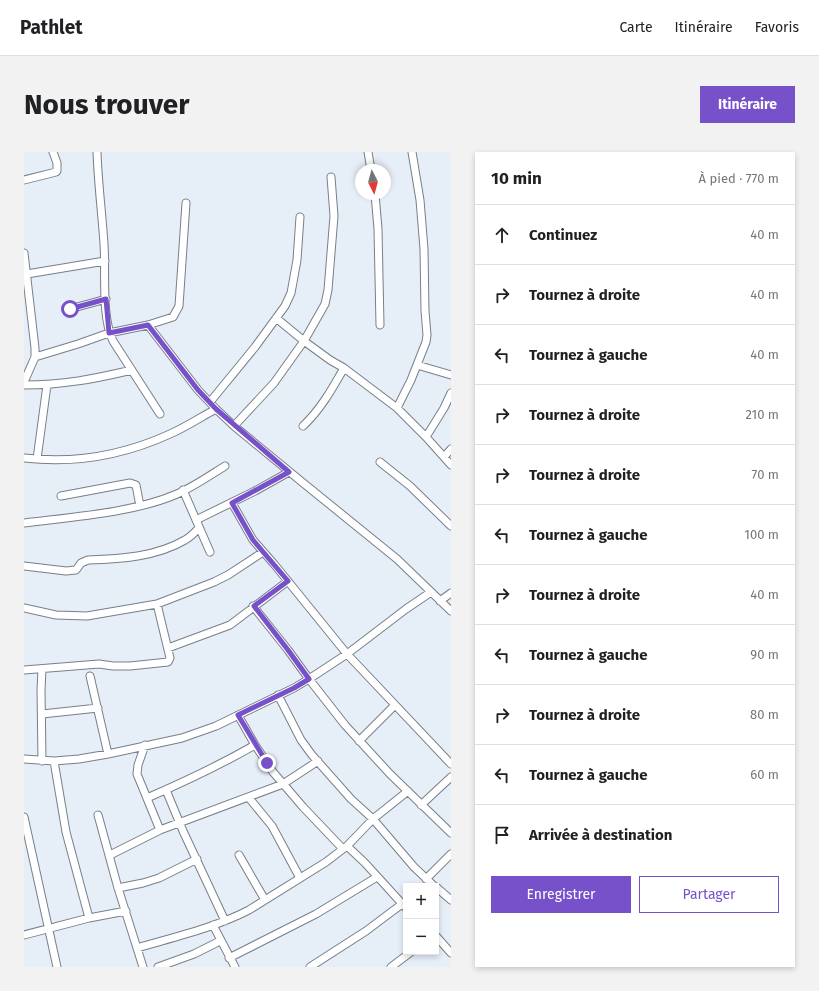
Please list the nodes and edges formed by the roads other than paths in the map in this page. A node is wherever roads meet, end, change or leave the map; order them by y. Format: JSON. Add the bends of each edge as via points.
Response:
{"nodes":[{"id":1,"x":53,"y":152,"type":"edge"},
{"id":2,"x":97,"y":152,"type":"edge"},
{"id":3,"x":368,"y":152,"type":"edge"},
{"id":4,"x":412,"y":152,"type":"edge"},
{"id":5,"x":370,"y":164,"type":"edge"},
{"id":6,"x":331,"y":177,"type":"dead end"},
{"id":7,"x":24,"y":180,"type":"edge"},
{"id":8,"x":376,"y":200,"type":"edge"},
{"id":9,"x":186,"y":203,"type":"dead end"},
{"id":10,"x":300,"y":218,"type":"dead end"},
{"id":11,"x":24,"y":253,"type":"edge"},
{"id":12,"x":105,"y":261,"type":"junction"},
{"id":13,"x":26,"y":279,"type":"edge"},
{"id":14,"x":106,"y":299,"type":"junction"},
{"id":15,"x":70,"y":309,"type":"dead end"},
{"id":16,"x":276,"y":318,"type":"junction"},
{"id":17,"x":148,"y":325,"type":"junction"},
{"id":18,"x":380,"y":325,"type":"dead end"},
{"id":19,"x":109,"y":333,"type":"junction"},
{"id":20,"x":304,"y":341,"type":"junction"},
{"id":21,"x":35,"y":357,"type":"junction"},
{"id":22,"x":417,"y":365,"type":"junction"},
{"id":23,"x":344,"y":368,"type":"junction"},
{"id":24,"x":132,"y":370,"type":"junction"},
{"id":25,"x":451,"y":374,"type":"edge"},
{"id":26,"x":24,"y":384,"type":"edge"},
{"id":27,"x":47,"y":385,"type":"junction"},
{"id":28,"x":451,"y":393,"type":"edge"},
{"id":29,"x":210,"y":402,"type":"junction"},
{"id":30,"x":397,"y":408,"type":"junction"},
{"id":31,"x":216,"y":409,"type":"junction"},
{"id":32,"x":160,"y":414,"type":"dead end"},
{"id":33,"x":234,"y":426,"type":"junction"},
{"id":34,"x":303,"y":426,"type":"dead end"},
{"id":35,"x":426,"y":437,"type":"junction"},
{"id":36,"x":451,"y":449,"type":"edge"},
{"id":37,"x":444,"y":457,"type":"junction"},
{"id":38,"x":24,"y":458,"type":"edge"},
{"id":39,"x":37,"y":459,"type":"junction"},
{"id":40,"x":380,"y":462,"type":"dead end"},
{"id":41,"x":451,"y":465,"type":"edge"},
{"id":42,"x":224,"y":466,"type":"dead end"},
{"id":43,"x":289,"y":472,"type":"junction"},
{"id":44,"x":183,"y":490,"type":"junction"},
{"id":45,"x":61,"y":496,"type":"dead end"},
{"id":46,"x":232,"y":503,"type":"junction"},
{"id":47,"x":140,"y":506,"type":"junction"},
{"id":48,"x":24,"y":523,"type":"edge"},
{"id":49,"x":198,"y":524,"type":"junction"},
{"id":50,"x":451,"y":526,"type":"edge"},
{"id":51,"x":210,"y":552,"type":"dead end"},
{"id":52,"x":263,"y":552,"type":"junction"},
{"id":53,"x":24,"y":566,"type":"edge"},
{"id":54,"x":288,"y":581,"type":"junction"},
{"id":55,"x":430,"y":592,"type":"junction"},
{"id":56,"x":451,"y":593,"type":"edge"},
{"id":57,"x":440,"y":601,"type":"junction"},
{"id":58,"x":156,"y":604,"type":"junction"},
{"id":59,"x":254,"y":606,"type":"junction"},
{"id":60,"x":24,"y":608,"type":"edge"},
{"id":61,"x":451,"y":610,"type":"edge"},
{"id":62,"x":168,"y":648,"type":"junction"},
{"id":63,"x":347,"y":654,"type":"junction"},
{"id":64,"x":42,"y":668,"type":"junction"},
{"id":65,"x":24,"y":670,"type":"edge"},
{"id":66,"x":90,"y":676,"type":"dead end"},
{"id":67,"x":309,"y":679,"type":"junction"},
{"id":68,"x":278,"y":695,"type":"junction"},
{"id":69,"x":395,"y":705,"type":"junction"},
{"id":70,"x":98,"y":708,"type":"junction"},
{"id":71,"x":42,"y":714,"type":"junction"},
{"id":72,"x":238,"y":715,"type":"junction"},
{"id":73,"x":359,"y":740,"type":"junction"},
{"id":74,"x":145,"y":745,"type":"junction"},
{"id":75,"x":255,"y":745,"type":"junction"},
{"id":76,"x":108,"y":754,"type":"junction"},
{"id":77,"x":24,"y":759,"type":"edge"},
{"id":78,"x":42,"y":761,"type":"junction"},
{"id":79,"x":54,"y":761,"type":"junction"},
{"id":80,"x":318,"y":761,"type":"junction"},
{"id":81,"x":451,"y":764,"type":"edge"},
{"id":82,"x":451,"y":777,"type":"edge"},
{"id":83,"x":283,"y":784,"type":"junction"},
{"id":84,"x":166,"y":790,"type":"junction"},
{"id":85,"x":408,"y":791,"type":"junction"},
{"id":86,"x":147,"y":798,"type":"junction"},
{"id":87,"x":249,"y":798,"type":"junction"},
{"id":88,"x":421,"y":805,"type":"junction"},
{"id":89,"x":98,"y":814,"type":"dead end"},
{"id":90,"x":24,"y":817,"type":"edge"},
{"id":91,"x":373,"y":819,"type":"junction"},
{"id":92,"x":180,"y":822,"type":"junction"},
{"id":93,"x":160,"y":830,"type":"junction"},
{"id":94,"x":451,"y":833,"type":"edge"},
{"id":95,"x":345,"y":848,"type":"junction"},
{"id":96,"x":451,"y":854,"type":"edge"},
{"id":97,"x":110,"y":855,"type":"junction"},
{"id":98,"x":239,"y":855,"type":"dead end"},
{"id":99,"x":197,"y":859,"type":"junction"},
{"id":100,"x":377,"y":877,"type":"junction"},
{"id":101,"x":300,"y":878,"type":"junction"},
{"id":102,"x":426,"y":879,"type":"junction"},
{"id":103,"x":430,"y":883,"type":"edge"},
{"id":104,"x":118,"y":888,"type":"junction"},
{"id":105,"x":439,"y":890,"type":"edge"},
{"id":106,"x":265,"y":900,"type":"junction"},
{"id":107,"x":451,"y":900,"type":"edge"},
{"id":108,"x":403,"y":905,"type":"edge"},
{"id":109,"x":403,"y":907,"type":"edge"},
{"id":110,"x":126,"y":911,"type":"junction"},
{"id":111,"x":89,"y":918,"type":"junction"},
{"id":112,"x":225,"y":921,"type":"junction"},
{"id":113,"x":213,"y":925,"type":"junction"},
{"id":114,"x":48,"y":929,"type":"junction"},
{"id":115,"x":24,"y":935,"type":"edge"},
{"id":116,"x":439,"y":938,"type":"edge"},
{"id":117,"x":220,"y":940,"type":"junction"},
{"id":118,"x":448,"y":944,"type":"edge"},
{"id":119,"x":137,"y":948,"type":"junction"},
{"id":120,"x":451,"y":953,"type":"edge"},
{"id":121,"x":407,"y":955,"type":"edge"},
{"id":122,"x":229,"y":958,"type":"junction"},
{"id":123,"x":167,"y":966,"type":"edge"},
{"id":124,"x":57,"y":967,"type":"edge"},
{"id":125,"x":144,"y":967,"type":"edge"},
{"id":126,"x":158,"y":967,"type":"edge"},
{"id":127,"x":235,"y":967,"type":"edge"},
{"id":128,"x":310,"y":967,"type":"edge"},
{"id":129,"x":391,"y":967,"type":"edge"}],
"edges":[{"from":1,"to":7,"type":"street","via":[[57,163],[56,172]]},
{"from":2,"to":12,"type":"street"},
{"from":3,"to":5,"type":"street"},
{"from":4,"to":22,"type":"street","via":[[420,200],[424,249],[424,311],[427,329],[426,342]]},
{"from":6,"to":20,"type":"street","via":[[334,216],[328,290],[325,304]]},
{"from":8,"to":18,"type":"street"},
{"from":9,"to":17,"type":"street","via":[[179,306],[173,317]]},
{"from":10,"to":16,"type":"street","via":[[294,282],[285,306]]},
{"from":11,"to":13,"type":"street"},
{"from":12,"to":13,"type":"street"},
{"from":12,"to":14,"type":"street"},
{"from":13,"to":21,"type":"street"},
{"from":14,"to":15,"type":"street"},
{"from":14,"to":19,"type":"street"},
{"from":16,"to":20,"type":"street"},
{"from":16,"to":29,"type":"street"},
{"from":17,"to":19,"type":"street"},
{"from":17,"to":29,"type":"street"},
{"from":19,"to":21,"type":"street"},
{"from":19,"to":24,"type":"street"},
{"from":20,"to":23,"type":"street"},
{"from":20,"to":33,"type":"street","via":[[274,383]]},
{"from":21,"to":26,"type":"street"},
{"from":22,"to":25,"type":"street"},
{"from":22,"to":30,"type":"street"},
{"from":23,"to":30,"type":"street"},
{"from":23,"to":34,"type":"street","via":[[314,416]]},
{"from":24,"to":27,"type":"street","via":[[88,380]]},
{"from":24,"to":32,"type":"street"},
{"from":26,"to":27,"type":"street"},
{"from":27,"to":39,"type":"street"},
{"from":28,"to":35,"type":"street"},
{"from":29,"to":31,"type":"street"},
{"from":30,"to":35,"type":"street"},
{"from":31,"to":33,"type":"street"},
{"from":31,"to":39,"type":"street","via":[[170,434],[114,454],[66,460]]},
{"from":33,"to":43,"type":"street"},
{"from":35,"to":37,"type":"street"},
{"from":36,"to":37,"type":"street"},
{"from":37,"to":41,"type":"street"},
{"from":38,"to":39,"type":"street"},
{"from":40,"to":50,"type":"street"},
{"from":42,"to":44,"type":"street"},
{"from":43,"to":46,"type":"street"},
{"from":43,"to":55,"type":"street","via":[[397,559]]},
{"from":44,"to":47,"type":"street"},
{"from":44,"to":49,"type":"street"},
{"from":45,"to":47,"type":"street","via":[[130,483],[136,485]]},
{"from":46,"to":49,"type":"street"},
{"from":46,"to":52,"type":"street","via":[[253,540]]},
{"from":47,"to":48,"type":"street"},
{"from":49,"to":51,"type":"street"},
{"from":49,"to":53,"type":"street","via":[[187,540],[140,556],[88,560],[76,570],[66,571]]},
{"from":52,"to":54,"type":"street"},
{"from":52,"to":58,"type":"street","via":[[214,582]]},
{"from":54,"to":59,"type":"street"},
{"from":54,"to":63,"type":"street"},
{"from":55,"to":57,"type":"street"},
{"from":55,"to":63,"type":"street"},
{"from":56,"to":57,"type":"street"},
{"from":57,"to":61,"type":"street"},
{"from":58,"to":60,"type":"street","via":[[87,616],[56,615]]},
{"from":58,"to":62,"type":"street"},
{"from":59,"to":62,"type":"street","via":[[230,625]]},
{"from":59,"to":67,"type":"street"},
{"from":62,"to":64,"type":"street","via":[[170,658],[166,663]]},
{"from":63,"to":67,"type":"street"},
{"from":63,"to":69,"type":"street"},
{"from":64,"to":65,"type":"street"},
{"from":64,"to":71,"type":"street"},
{"from":66,"to":70,"type":"street"},
{"from":67,"to":68,"type":"street"},
{"from":67,"to":73,"type":"street"},
{"from":68,"to":72,"type":"street"},
{"from":68,"to":80,"type":"street","via":[[301,740]]},
{"from":69,"to":73,"type":"street"},
{"from":69,"to":81,"type":"street"},
{"from":70,"to":71,"type":"street"},
{"from":70,"to":76,"type":"street"},
{"from":71,"to":78,"type":"street"},
{"from":72,"to":74,"type":"street","via":[[200,733]]},
{"from":72,"to":75,"type":"street"},
{"from":73,"to":85,"type":"street"},
{"from":74,"to":76,"type":"street"},
{"from":74,"to":86,"type":"street","via":[[137,770]]},
{"from":75,"to":83,"type":"street"},
{"from":75,"to":84,"type":"street"},
{"from":76,"to":79,"type":"street"},
{"from":77,"to":78,"type":"street"},
{"from":78,"to":79,"type":"street"},
{"from":79,"to":111,"type":"street","via":[[66,832]]},
{"from":80,"to":83,"type":"street"},
{"from":80,"to":91,"type":"street"},
{"from":82,"to":88,"type":"street"},
{"from":83,"to":87,"type":"street"},
{"from":83,"to":95,"type":"street"},
{"from":84,"to":86,"type":"street"},
{"from":84,"to":92,"type":"street"},
{"from":85,"to":88,"type":"street"},
{"from":85,"to":91,"type":"street"},
{"from":86,"to":93,"type":"street"},
{"from":87,"to":92,"type":"street"},
{"from":87,"to":101,"type":"street","via":[[272,826]]},
{"from":88,"to":94,"type":"street"},
{"from":89,"to":97,"type":"street"},
{"from":90,"to":114,"type":"street"},
{"from":91,"to":95,"type":"street"},
{"from":91,"to":102,"type":"street"},
{"from":92,"to":93,"type":"street"},
{"from":92,"to":99,"type":"street"},
{"from":93,"to":97,"type":"street"},
{"from":95,"to":100,"type":"street"},
{"from":95,"to":101,"type":"street"},
{"from":96,"to":102,"type":"street"},
{"from":97,"to":104,"type":"street"},
{"from":98,"to":106,"type":"street"},
{"from":99,"to":104,"type":"street","via":[[159,878]]},
{"from":99,"to":112,"type":"street"},
{"from":100,"to":108,"type":"street"},
{"from":100,"to":122,"type":"street","via":[[316,914]]},
{"from":101,"to":106,"type":"street"},
{"from":102,"to":103,"type":"street"},
{"from":104,"to":110,"type":"street"},
{"from":105,"to":107,"type":"street"},
{"from":106,"to":112,"type":"street"},
{"from":109,"to":128,"type":"street"},
{"from":110,"to":111,"type":"street"},
{"from":110,"to":119,"type":"street"},
{"from":111,"to":114,"type":"street"},
{"from":112,"to":113,"type":"street"},
{"from":113,"to":117,"type":"street"},
{"from":113,"to":119,"type":"street"},
{"from":114,"to":115,"type":"street"},
{"from":114,"to":124,"type":"street"},
{"from":116,"to":118,"type":"street"},
{"from":117,"to":122,"type":"street"},
{"from":117,"to":123,"type":"street"},
{"from":118,"to":120,"type":"street"},
{"from":119,"to":125,"type":"street"},
{"from":121,"to":129,"type":"street"},
{"from":122,"to":127,"type":"street"},
{"from":123,"to":126,"type":"street"}]}
